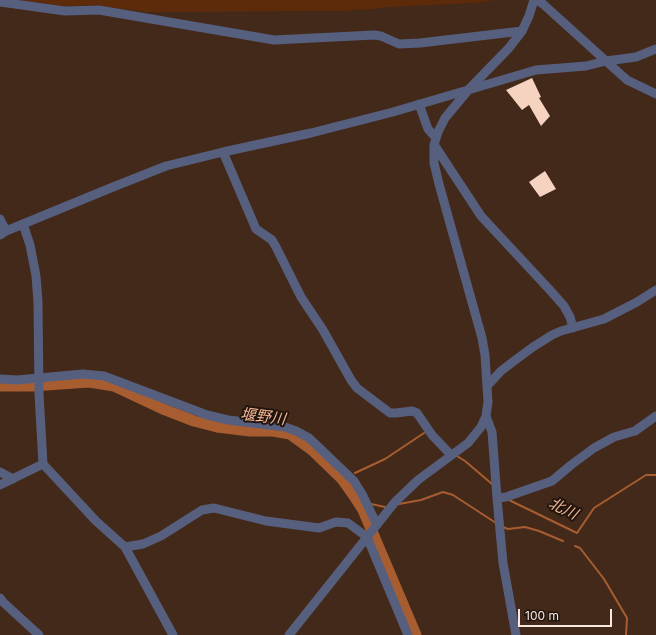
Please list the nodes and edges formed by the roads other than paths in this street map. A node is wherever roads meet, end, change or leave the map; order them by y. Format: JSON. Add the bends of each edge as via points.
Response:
{"nodes":[{"id":1,"x":536,"y":0,"type":"edge"},
{"id":2,"x":0,"y":2,"type":"edge"},
{"id":3,"x":522,"y":31,"type":"junction"},
{"id":4,"x":656,"y":49,"type":"edge"},
{"id":5,"x":606,"y":61,"type":"junction"},
{"id":6,"x":470,"y":88,"type":"junction"},
{"id":7,"x":656,"y":94,"type":"edge"},
{"id":8,"x":419,"y":104,"type":"junction"},
{"id":9,"x":435,"y":141,"type":"junction"},
{"id":10,"x":223,"y":152,"type":"junction"},
{"id":11,"x":0,"y":219,"type":"edge"},
{"id":12,"x":23,"y":224,"type":"junction"},
{"id":13,"x":3,"y":233,"type":"edge"},
{"id":14,"x":656,"y":290,"type":"edge"},
{"id":15,"x":573,"y":328,"type":"junction"},
{"id":16,"x":0,"y":379,"type":"edge"},
{"id":17,"x":39,"y":379,"type":"junction"},
{"id":18,"x":487,"y":386,"type":"junction"},
{"id":19,"x":486,"y":416,"type":"junction"},
{"id":20,"x":656,"y":416,"type":"edge"},
{"id":21,"x":451,"y":455,"type":"junction"},
{"id":22,"x":43,"y":464,"type":"junction"},
{"id":23,"x":0,"y":472,"type":"edge"},
{"id":24,"x":13,"y":479,"type":"junction"},
{"id":25,"x":0,"y":485,"type":"edge"},
{"id":26,"x":497,"y":498,"type":"junction"},
{"id":27,"x":376,"y":525,"type":"junction"},
{"id":28,"x":368,"y":536,"type":"junction"},
{"id":29,"x":125,"y":547,"type":"junction"},
{"id":30,"x":0,"y":598,"type":"edge"},
{"id":31,"x":39,"y":635,"type":"edge"},
{"id":32,"x":173,"y":635,"type":"edge"},
{"id":33,"x":289,"y":635,"type":"edge"},
{"id":34,"x":408,"y":635,"type":"edge"},
{"id":35,"x":516,"y":635,"type":"edge"}],
"edges":[{"from":1,"to":3,"type":"street"},
{"from":1,"to":5,"type":"street"},
{"from":2,"to":3,"type":"street","via":[[66,11],[99,10],[274,40],[374,35],[399,44]]},
{"from":3,"to":6,"type":"street"},
{"from":4,"to":5,"type":"street","via":[[636,56]]},
{"from":5,"to":6,"type":"street","via":[[586,66],[536,70]]},
{"from":5,"to":7,"type":"street","via":[[627,80]]},
{"from":6,"to":8,"type":"street"},
{"from":6,"to":9,"type":"street","via":[[445,118]]},
{"from":8,"to":9,"type":"street"},
{"from":8,"to":10,"type":"street","via":[[311,133]]},
{"from":9,"to":15,"type":"street","via":[[481,216],[564,306]]},
{"from":9,"to":18,"type":"street","via":[[434,163],[482,338]]},
{"from":10,"to":12,"type":"street","via":[[166,166]]},
{"from":10,"to":21,"type":"street","via":[[256,229],[272,240],[301,297],[357,388],[390,413],[417,413],[432,435]]},
{"from":11,"to":13,"type":"street"},
{"from":12,"to":13,"type":"street"},
{"from":12,"to":17,"type":"street","via":[[30,245],[37,289]]},
{"from":14,"to":15,"type":"street","via":[[604,319]]},
{"from":15,"to":18,"type":"street","via":[[552,335],[533,347],[501,371]]},
{"from":16,"to":17,"type":"street"},
{"from":17,"to":22,"type":"street"},
{"from":17,"to":27,"type":"street","via":[[83,374],[104,376],[207,415],[296,431],[308,438],[354,481]]},
{"from":18,"to":19,"type":"street"},
{"from":19,"to":21,"type":"street","via":[[468,443]]},
{"from":19,"to":26,"type":"street","via":[[492,432]]},
{"from":20,"to":26,"type":"street","via":[[635,431],[614,437],[594,448],[552,481]]},
{"from":21,"to":27,"type":"street","via":[[418,480]]},
{"from":22,"to":24,"type":"street"},
{"from":22,"to":29,"type":"street"},
{"from":23,"to":24,"type":"street"},
{"from":24,"to":25,"type":"street"},
{"from":26,"to":35,"type":"street","via":[[503,563]]},
{"from":27,"to":28,"type":"street"},
{"from":28,"to":29,"type":"street","via":[[348,523],[336,522],[319,528],[266,521],[214,508],[202,510],[161,536],[143,544]]},
{"from":28,"to":33,"type":"street"},
{"from":28,"to":34,"type":"street"},
{"from":29,"to":32,"type":"street"},
{"from":30,"to":31,"type":"street"}]}
